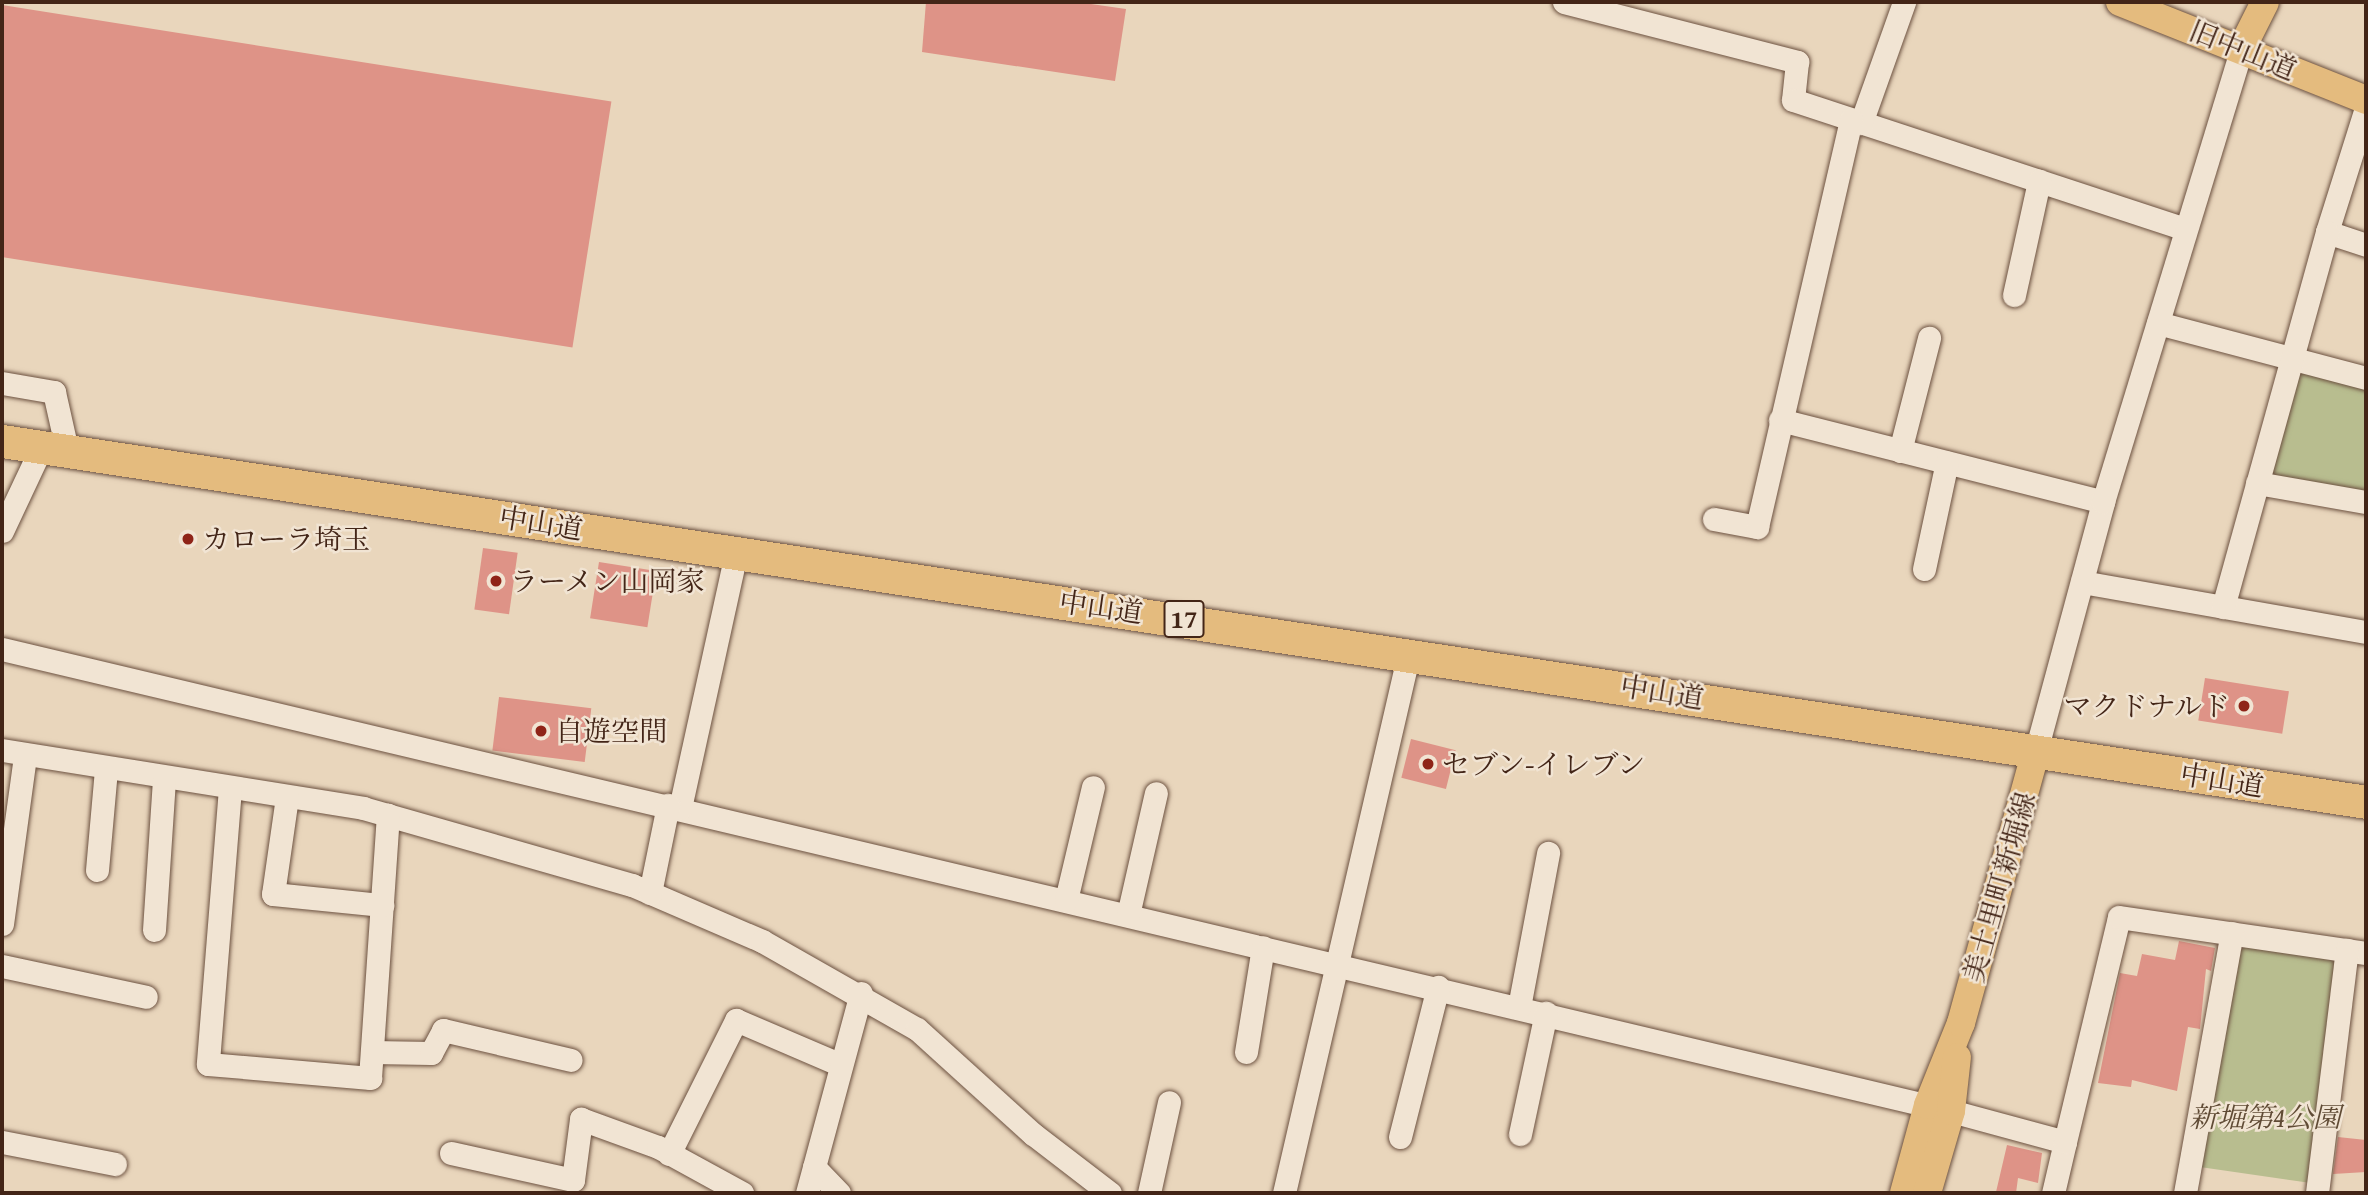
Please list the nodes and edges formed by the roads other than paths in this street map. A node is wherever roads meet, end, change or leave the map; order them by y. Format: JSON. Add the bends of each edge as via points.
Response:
{"nodes":[{"id":1,"x":1564,"y":2,"type":"edge"},
{"id":2,"x":1904,"y":2,"type":"edge"},
{"id":3,"x":2123,"y":2,"type":"edge"},
{"id":4,"x":2265,"y":2,"type":"edge"},
{"id":5,"x":2242,"y":48,"type":"junction"},
{"id":6,"x":2366,"y":100,"type":"edge"},
{"id":7,"x":2366,"y":108,"type":"edge"},
{"id":8,"x":1856,"y":122,"type":"junction"},
{"id":9,"x":2039,"y":181,"type":"junction"},
{"id":10,"x":2185,"y":229,"type":"junction"},
{"id":11,"x":2327,"y":232,"type":"junction"},
{"id":12,"x":2366,"y":245,"type":"edge"},
{"id":13,"x":2014,"y":295,"type":"dead end"},
{"id":14,"x":2158,"y":323,"type":"junction"},
{"id":15,"x":1929,"y":338,"type":"dead end"},
{"id":16,"x":2292,"y":358,"type":"junction"},
{"id":17,"x":2366,"y":377,"type":"edge"},
{"id":18,"x":2,"y":383,"type":"edge"},
{"id":19,"x":1780,"y":421,"type":"junction"},
{"id":20,"x":2,"y":441,"type":"edge"},
{"id":21,"x":54,"y":448,"type":"junction"},
{"id":22,"x":1900,"y":451,"type":"junction"},
{"id":23,"x":1947,"y":462,"type":"junction"},
{"id":24,"x":2257,"y":483,"type":"junction"},
{"id":25,"x":2104,"y":502,"type":"junction"},
{"id":26,"x":2366,"y":502,"type":"edge"},
{"id":27,"x":1714,"y":519,"type":"dead end"},
{"id":28,"x":2,"y":531,"type":"edge"},
{"id":29,"x":736,"y":552,"type":"junction"},
{"id":30,"x":1924,"y":569,"type":"dead end"},
{"id":31,"x":2082,"y":582,"type":"junction"},
{"id":32,"x":2223,"y":607,"type":"junction"},
{"id":33,"x":2366,"y":632,"type":"edge"},
{"id":34,"x":2,"y":649,"type":"edge"},
{"id":35,"x":1409,"y":653,"type":"junction"},
{"id":36,"x":2,"y":750,"type":"edge"},
{"id":37,"x":2036,"y":751,"type":"junction"},
{"id":38,"x":25,"y":756,"type":"junction"},
{"id":39,"x":106,"y":769,"type":"junction"},
{"id":40,"x":164,"y":778,"type":"junction"},
{"id":41,"x":1093,"y":787,"type":"dead end"},
{"id":42,"x":230,"y":788,"type":"junction"},
{"id":43,"x":1156,"y":793,"type":"dead end"},
{"id":44,"x":288,"y":797,"type":"junction"},
{"id":45,"x":2366,"y":802,"type":"edge"},
{"id":46,"x":674,"y":806,"type":"junction"},
{"id":47,"x":388,"y":815,"type":"junction"},
{"id":48,"x":1548,"y":853,"type":"dead end"},
{"id":49,"x":97,"y":870,"type":"dead end"},
{"id":50,"x":650,"y":893,"type":"junction"},
{"id":51,"x":1066,"y":900,"type":"junction"},
{"id":52,"x":382,"y":905,"type":"junction"},
{"id":53,"x":1128,"y":915,"type":"junction"},
{"id":54,"x":2,"y":924,"type":"edge"},
{"id":55,"x":154,"y":930,"type":"dead end"},
{"id":56,"x":2232,"y":933,"type":"junction"},
{"id":57,"x":1263,"y":947,"type":"junction"},
{"id":58,"x":2357,"y":952,"type":"edge"},
{"id":59,"x":1338,"y":964,"type":"junction"},
{"id":60,"x":2,"y":966,"type":"edge"},
{"id":61,"x":1438,"y":987,"type":"junction"},
{"id":62,"x":861,"y":993,"type":"junction"},
{"id":63,"x":146,"y":997,"type":"dead end"},
{"id":64,"x":1519,"y":1007,"type":"junction"},
{"id":65,"x":1546,"y":1013,"type":"junction"},
{"id":66,"x":372,"y":1052,"type":"junction"},
{"id":67,"x":1246,"y":1052,"type":"dead end"},
{"id":68,"x":571,"y":1060,"type":"dead end"},
{"id":69,"x":841,"y":1065,"type":"junction"},
{"id":70,"x":1169,"y":1102,"type":"dead end"},
{"id":71,"x":1939,"y":1108,"type":"junction"},
{"id":72,"x":1520,"y":1134,"type":"dead end"},
{"id":73,"x":1399,"y":1137,"type":"dead end"},
{"id":74,"x":2,"y":1142,"type":"edge"},
{"id":75,"x":2065,"y":1142,"type":"junction"},
{"id":76,"x":451,"y":1153,"type":"dead end"},
{"id":77,"x":669,"y":1154,"type":"junction"},
{"id":78,"x":115,"y":1164,"type":"dead end"},
{"id":79,"x":814,"y":1167,"type":"junction"},
{"id":80,"x":742,"y":1193,"type":"edge"},
{"id":81,"x":807,"y":1193,"type":"edge"},
{"id":82,"x":839,"y":1193,"type":"edge"},
{"id":83,"x":1110,"y":1193,"type":"edge"},
{"id":84,"x":1149,"y":1193,"type":"edge"},
{"id":85,"x":1284,"y":1193,"type":"edge"},
{"id":86,"x":1904,"y":1193,"type":"edge"},
{"id":87,"x":1927,"y":1193,"type":"edge"},
{"id":88,"x":2053,"y":1193,"type":"edge"},
{"id":89,"x":2185,"y":1193,"type":"edge"},
{"id":90,"x":2317,"y":1193,"type":"edge"}],
"edges":[{"from":1,"to":8,"type":"street","via":[[1797,62],[1793,100]]},
{"from":2,"to":8,"type":"street"},
{"from":3,"to":5,"type":"main road","name":"旧中山道"},
{"from":4,"to":5,"type":"main road"},
{"from":5,"to":6,"type":"main road","name":"旧中山道"},
{"from":5,"to":10,"type":"street"},
{"from":7,"to":11,"type":"street"},
{"from":8,"to":9,"type":"street"},
{"from":8,"to":19,"type":"street"},
{"from":9,"to":10,"type":"street"},
{"from":9,"to":13,"type":"street"},
{"from":10,"to":14,"type":"street"},
{"from":11,"to":12,"type":"street"},
{"from":11,"to":16,"type":"street"},
{"from":14,"to":16,"type":"street"},
{"from":14,"to":25,"type":"street"},
{"from":15,"to":22,"type":"street"},
{"from":16,"to":17,"type":"street"},
{"from":16,"to":24,"type":"street"},
{"from":18,"to":21,"type":"street","via":[[54,391]]},
{"from":19,"to":22,"type":"street"},
{"from":19,"to":27,"type":"street","via":[[1757,527]]},
{"from":20,"to":21,"type":"highway","name":"中山道","number":"17"},
{"from":21,"to":28,"type":"street"},
{"from":21,"to":29,"type":"highway","name":"中山道","number":"17"},
{"from":22,"to":23,"type":"street"},
{"from":23,"to":25,"type":"street"},
{"from":23,"to":30,"type":"street"},
{"from":24,"to":26,"type":"street"},
{"from":24,"to":32,"type":"street"},
{"from":25,"to":31,"type":"street"},
{"from":29,"to":35,"type":"highway","name":"中山道","number":"17"},
{"from":29,"to":46,"type":"street"},
{"from":31,"to":32,"type":"street"},
{"from":31,"to":37,"type":"street"},
{"from":32,"to":33,"type":"street"},
{"from":34,"to":46,"type":"street"},
{"from":35,"to":37,"type":"highway","name":"中山道","number":"17"},
{"from":35,"to":59,"type":"street"},
{"from":36,"to":38,"type":"street"},
{"from":37,"to":45,"type":"highway","name":"中山道","number":"17"},
{"from":37,"to":71,"type":"main road","name":"美土里町新堀線"},
{"from":38,"to":39,"type":"street"},
{"from":38,"to":54,"type":"street"},
{"from":39,"to":40,"type":"street"},
{"from":39,"to":49,"type":"street"},
{"from":40,"to":42,"type":"street"},
{"from":40,"to":55,"type":"street"},
{"from":41,"to":51,"type":"street"},
{"from":42,"to":44,"type":"street"},
{"from":42,"to":66,"type":"street","via":[[208,1064],[370,1077]]},
{"from":43,"to":53,"type":"street"},
{"from":44,"to":47,"type":"street"},
{"from":44,"to":52,"type":"street","via":[[273,894]]},
{"from":46,"to":50,"type":"street"},
{"from":46,"to":51,"type":"street"},
{"from":47,"to":50,"type":"street"},
{"from":47,"to":52,"type":"street"},
{"from":48,"to":64,"type":"street"},
{"from":50,"to":62,"type":"street","via":[[762,941]]},
{"from":51,"to":53,"type":"street"},
{"from":52,"to":66,"type":"street"},
{"from":53,"to":57,"type":"street"},
{"from":56,"to":58,"type":"street"},
{"from":56,"to":75,"type":"street","via":[[2119,917]]},
{"from":56,"to":89,"type":"street"},
{"from":57,"to":59,"type":"street"},
{"from":57,"to":67,"type":"street"},
{"from":58,"to":90,"type":"street"},
{"from":59,"to":61,"type":"street"},
{"from":59,"to":85,"type":"street"},
{"from":60,"to":63,"type":"street"},
{"from":61,"to":64,"type":"street"},
{"from":61,"to":73,"type":"street"},
{"from":62,"to":69,"type":"street"},
{"from":62,"to":83,"type":"street","via":[[917,1029],[1032,1134]]},
{"from":64,"to":65,"type":"street"},
{"from":65,"to":71,"type":"street"},
{"from":65,"to":72,"type":"street"},
{"from":66,"to":68,"type":"street","via":[[431,1054],[443,1030]]},
{"from":69,"to":77,"type":"street","via":[[736,1020]]},
{"from":69,"to":79,"type":"street"},
{"from":70,"to":84,"type":"street"},
{"from":71,"to":75,"type":"street"},
{"from":71,"to":86,"type":"main road","name":"美土里町新堀線"},
{"from":71,"to":87,"type":"main road","name":"美土里町新堀線"},
{"from":74,"to":78,"type":"street"},
{"from":75,"to":88,"type":"street"},
{"from":76,"to":77,"type":"street","via":[[573,1180],[581,1119]]},
{"from":77,"to":80,"type":"street"},
{"from":79,"to":81,"type":"street"},
{"from":79,"to":82,"type":"street"}]}
